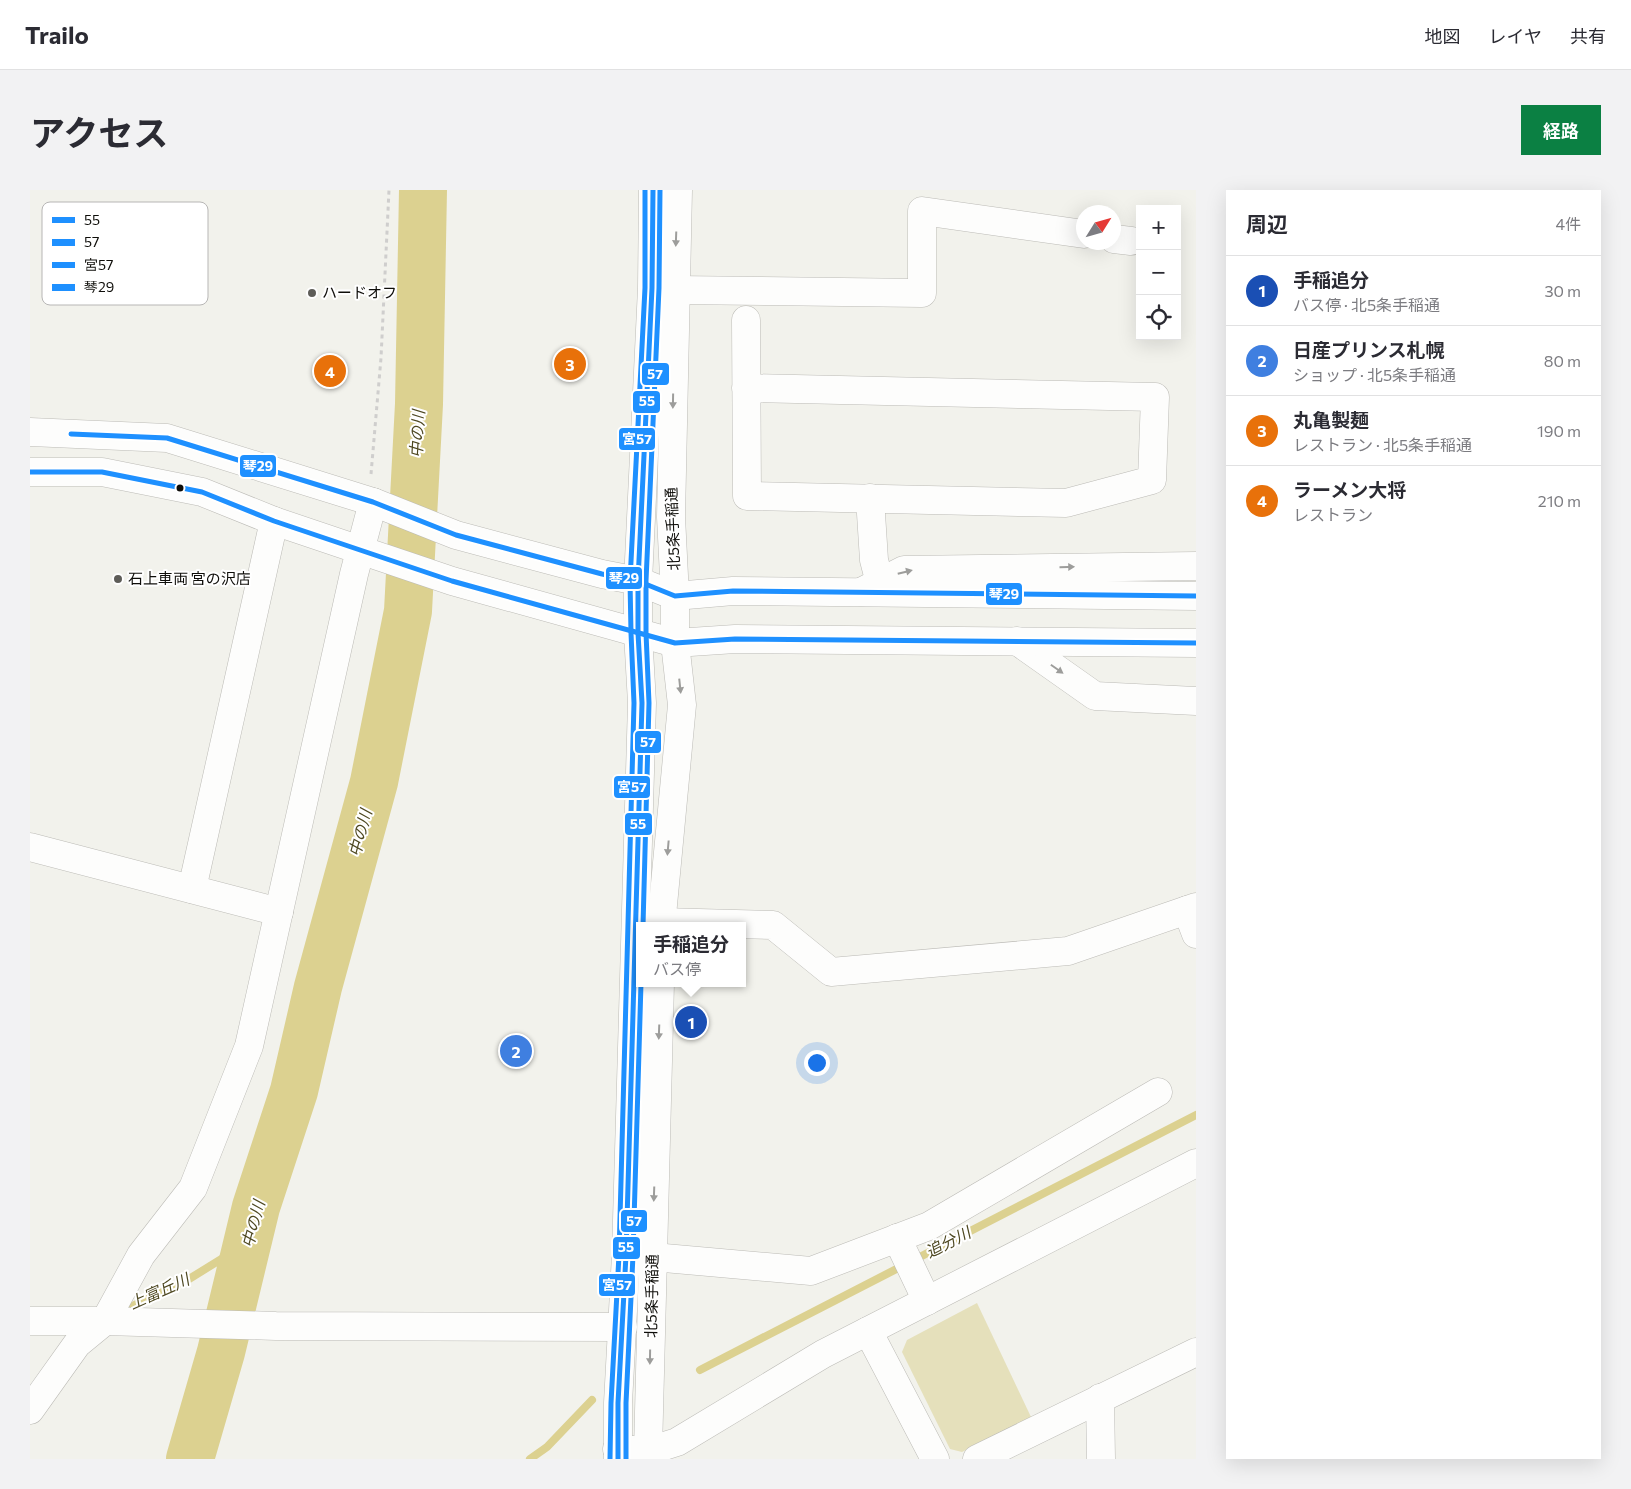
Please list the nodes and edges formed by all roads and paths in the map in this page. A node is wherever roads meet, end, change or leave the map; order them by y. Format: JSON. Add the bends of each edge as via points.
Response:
{"nodes":[{"id":1,"x":388,"y":190,"type":"edge"},
{"id":2,"x":653,"y":190,"type":"edge"},
{"id":3,"x":678,"y":190,"type":"edge"},
{"id":4,"x":1076,"y":233,"type":"edge"},
{"id":5,"x":675,"y":290,"type":"junction"},
{"id":6,"x":746,"y":320,"type":"dead end"},
{"id":7,"x":746,"y":388,"type":"junction"},
{"id":8,"x":30,"y":432,"type":"edge"},
{"id":9,"x":30,"y":472,"type":"edge"},
{"id":10,"x":372,"y":495,"type":"junction"},
{"id":11,"x":870,"y":498,"type":"junction"},
{"id":12,"x":274,"y":521,"type":"junction"},
{"id":13,"x":361,"y":550,"type":"junction"},
{"id":14,"x":1196,"y":566,"type":"edge"},
{"id":15,"x":638,"y":581,"type":"junction"},
{"id":16,"x":870,"y":587,"type":"junction"},
{"id":17,"x":675,"y":596,"type":"junction"},
{"id":18,"x":1196,"y":596,"type":"edge"},
{"id":19,"x":638,"y":633,"type":"junction"},
{"id":20,"x":1017,"y":641,"type":"junction"},
{"id":21,"x":675,"y":643,"type":"junction"},
{"id":22,"x":1196,"y":643,"type":"edge"},
{"id":23,"x":1196,"y":701,"type":"edge"},
{"id":24,"x":30,"y":847,"type":"edge"},
{"id":25,"x":192,"y":890,"type":"junction"},
{"id":26,"x":279,"y":912,"type":"junction"},
{"id":27,"x":1193,"y":917,"type":"edge"},
{"id":28,"x":661,"y":922,"type":"edge"},
{"id":29,"x":746,"y":925,"type":"edge"},
{"id":30,"x":660,"y":987,"type":"edge"},
{"id":31,"x":1158,"y":1092,"type":"dead end"},
{"id":32,"x":1196,"y":1163,"type":"edge"},
{"id":33,"x":899,"y":1243,"type":"junction"},
{"id":34,"x":653,"y":1257,"type":"junction"},
{"id":35,"x":922,"y":1290,"type":"junction"},
{"id":36,"x":30,"y":1321,"type":"edge"},
{"id":37,"x":105,"y":1321,"type":"junction"},
{"id":38,"x":624,"y":1327,"type":"junction"},
{"id":39,"x":868,"y":1331,"type":"junction"},
{"id":40,"x":1196,"y":1352,"type":"edge"},
{"id":41,"x":1100,"y":1398,"type":"junction"},
{"id":42,"x":30,"y":1410,"type":"edge"},
{"id":43,"x":617,"y":1454,"type":"edge"},
{"id":44,"x":649,"y":1455,"type":"edge"},
{"id":45,"x":935,"y":1459,"type":"edge"},
{"id":46,"x":977,"y":1459,"type":"edge"},
{"id":47,"x":1101,"y":1459,"type":"edge"}],
"edges":[{"from":1,"to":10,"type":"path"},
{"from":2,"to":15,"type":"main road","name":"北5条手稲通","via":[[652,288]]},
{"from":3,"to":5,"type":"main road","name":"北5条手稲通","one_way":true},
{"from":4,"to":5,"type":"main road","via":[[922,211],[922,293]]},
{"from":5,"to":17,"type":"main road","name":"北5条手稲通","one_way":true,"via":[[671,517]]},
{"from":6,"to":7,"type":"main road"},
{"from":7,"to":11,"type":"main road","via":[[746,496]]},
{"from":7,"to":11,"type":"main road","via":[[1155,397],[1152,480],[1066,502]]},
{"from":8,"to":10,"type":"main road","via":[[167,438]]},
{"from":9,"to":12,"type":"main road","via":[[102,472],[193,490]]},
{"from":10,"to":13,"type":"main road"},
{"from":10,"to":15,"type":"main road","via":[[456,536]]},
{"from":11,"to":16,"type":"main road","via":[[874,560]]},
{"from":12,"to":13,"type":"main road"},
{"from":12,"to":25,"type":"main road"},
{"from":13,"to":19,"type":"main road","via":[[452,581]]},
{"from":13,"to":26,"type":"main road"},
{"from":16,"to":14,"type":"main road","one_way":true,"via":[[904,570]]},
{"from":15,"to":17,"type":"main road"},
{"from":15,"to":19,"type":"main road","name":"北5条手稲通"},
{"from":16,"to":17,"type":"main road"},
{"from":16,"to":18,"type":"main road"},
{"from":17,"to":21,"type":"main road","name":"北5条手稲通"},
{"from":19,"to":21,"type":"main road"},
{"from":19,"to":38,"type":"main road","name":"北5条手稲通","via":[[642,703]]},
{"from":20,"to":21,"type":"main road","via":[[735,639]]},
{"from":20,"to":22,"type":"main road"},
{"from":20,"to":23,"type":"main road","one_way":true,"via":[[1095,696]]},
{"from":21,"to":28,"type":"main road","name":"北5条手稲通","one_way":true,"via":[[682,705]]},
{"from":24,"to":25,"type":"main road"},
{"from":25,"to":26,"type":"main road"},
{"from":26,"to":37,"type":"main road","via":[[248,1046],[193,1188],[141,1255]]},
{"from":27,"to":29,"type":"main road","via":[[1068,951],[831,972],[773,925]]},
{"from":30,"to":34,"type":"main road","name":"北5条手稲通","one_way":true},
{"from":31,"to":33,"type":"main road"},
{"from":32,"to":35,"type":"main road"},
{"from":33,"to":34,"type":"main road","via":[[811,1271]]},
{"from":33,"to":35,"type":"main road"},
{"from":34,"to":44,"type":"main road","name":"北5条手稲通","one_way":true},
{"from":35,"to":39,"type":"main road"},
{"from":36,"to":37,"type":"main road"},
{"from":37,"to":38,"type":"main road","via":[[276,1326]]},
{"from":37,"to":42,"type":"main road","via":[[77,1344]]},
{"from":38,"to":43,"type":"main road","name":"北5条手稲通"},
{"from":39,"to":44,"type":"main road"},
{"from":39,"to":45,"type":"main road"},
{"from":40,"to":41,"type":"main road"},
{"from":41,"to":46,"type":"main road"},
{"from":41,"to":47,"type":"main road"},
{"from":43,"to":44,"type":"main road"}]}
